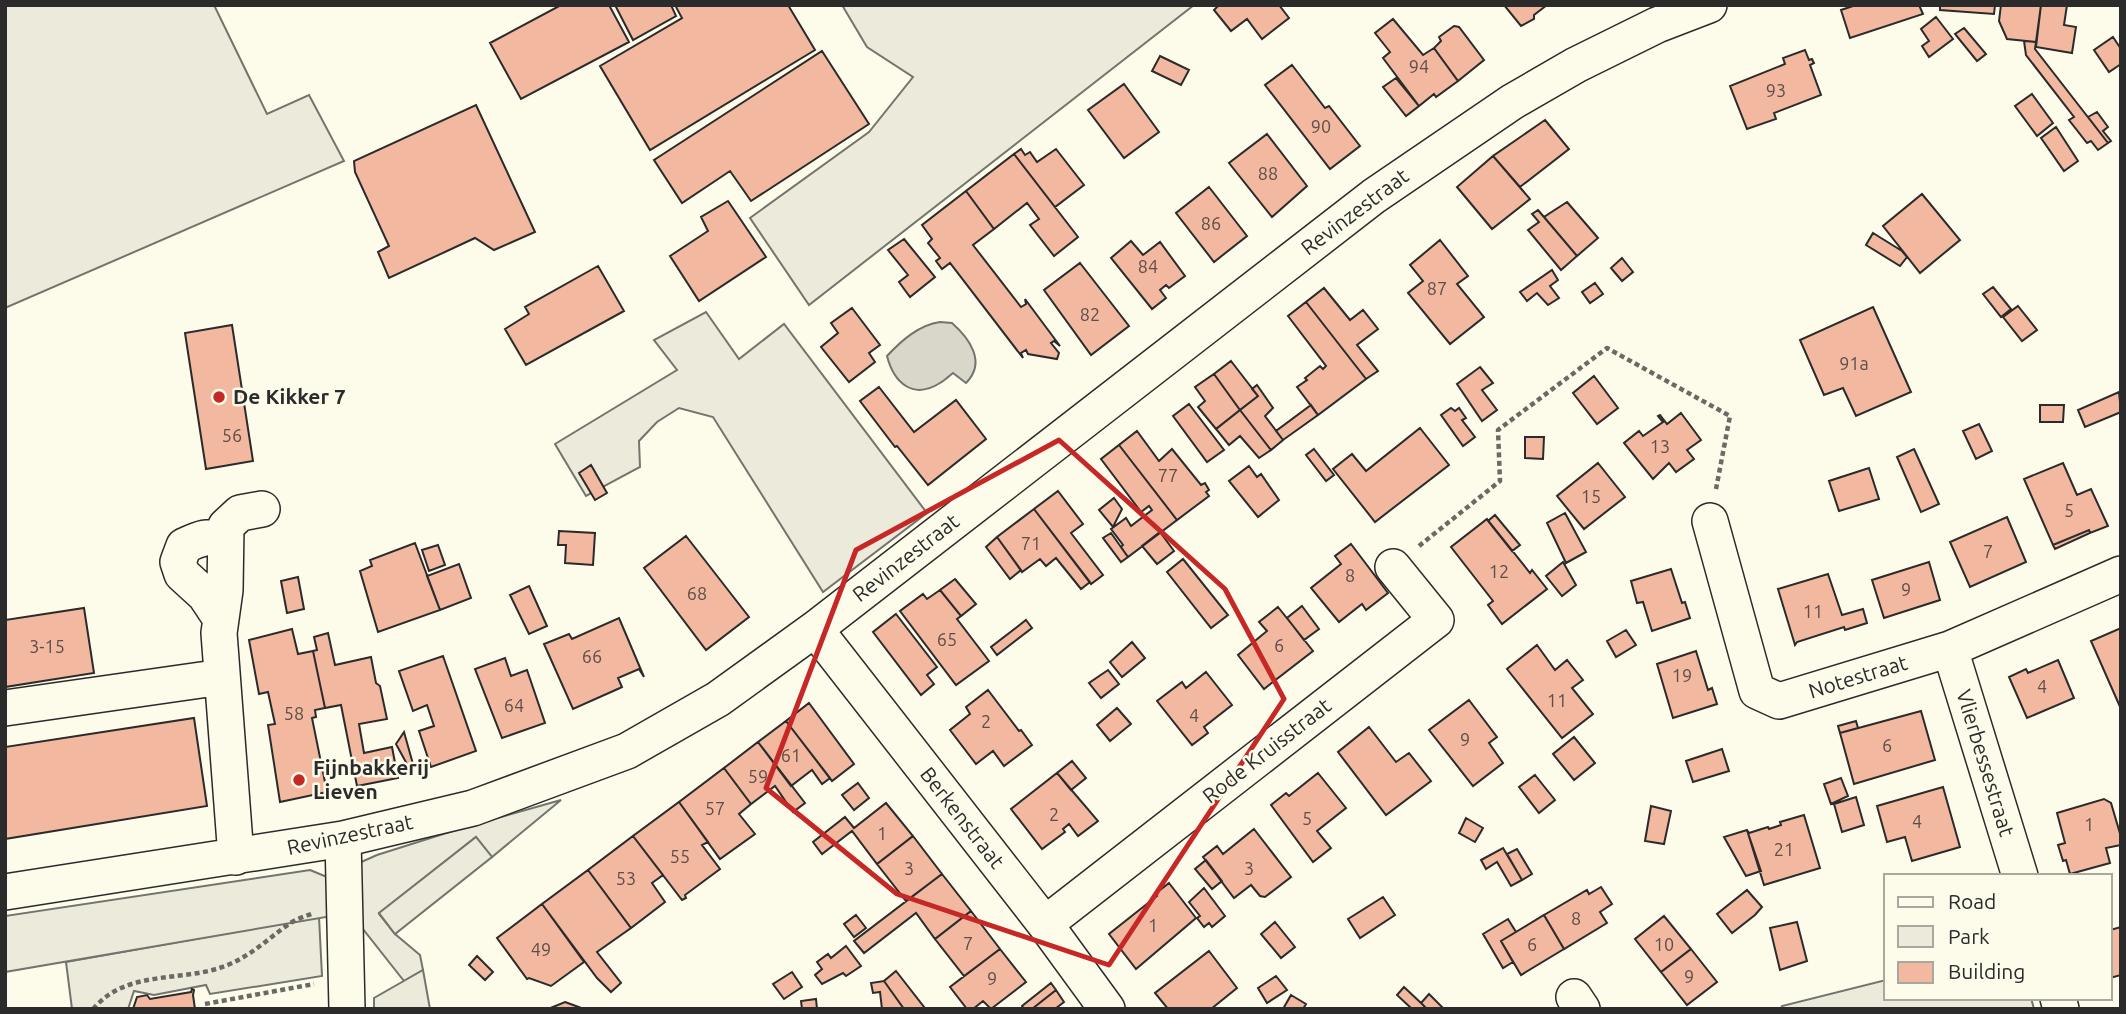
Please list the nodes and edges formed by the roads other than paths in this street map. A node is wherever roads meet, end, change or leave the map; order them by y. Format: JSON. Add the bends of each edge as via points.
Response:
{"nodes":[{"id":1,"x":1709,"y":5,"type":"edge"},
{"id":2,"x":261,"y":509,"type":"dead end"},
{"id":3,"x":1710,"y":521,"type":"road end"},
{"id":4,"x":224,"y":541,"type":"junction"},
{"id":5,"x":1393,"y":567,"type":"road end"},
{"id":6,"x":2121,"y":574,"type":"edge"},
{"id":7,"x":221,"y":619,"type":"junction"},
{"id":8,"x":815,"y":629,"type":"junction"},
{"id":9,"x":1950,"y":649,"type":"junction"},
{"id":10,"x":222,"y":677,"type":"junction"},
{"id":11,"x":5,"y":708,"type":"edge"},
{"id":12,"x":343,"y":839,"type":"junction"},
{"id":13,"x":236,"y":857,"type":"junction"},
{"id":14,"x":2019,"y":874,"type":"edge"},
{"id":15,"x":5,"y":892,"type":"edge"},
{"id":16,"x":1045,"y":924,"type":"junction"},
{"id":17,"x":347,"y":994,"type":"edge"},
{"id":18,"x":1107,"y":1009,"type":"edge"}],
"edges":[{"from":1,"to":8,"type":"street","name":"Revinzestraat","via":[[1576,65],[1374,195]]},
{"from":2,"to":4,"type":"street","via":[[240,513],[226,526]]},
{"from":3,"to":9,"type":"street","name":"Notestraat","via":[[1757,691],[1779,701]]},
{"from":4,"to":7,"type":"street"},
{"from":4,"to":7,"type":"street","via":[[208,536],[195,540],[184,546],[178,562],[182,574],[205,595]]},
{"from":5,"to":16,"type":"street","name":"Rode Kruisstraat","via":[[1436,620]]},
{"from":6,"to":9,"type":"street","name":"Notestraat"},
{"from":7,"to":10,"type":"street"},
{"from":8,"to":12,"type":"street","name":"Revinzestraat","via":[[718,699],[627,751],[472,808]]},
{"from":8,"to":16,"type":"street","name":"Berkenstraat"},
{"from":9,"to":14,"type":"street","name":"Vlierbessestraat"},
{"from":10,"to":11,"type":"street"},
{"from":10,"to":13,"type":"street"},
{"from":12,"to":13,"type":"street","name":"Revinzestraat"},
{"from":12,"to":17,"type":"street"},
{"from":13,"to":15,"type":"street","name":"Revinzestraat"},
{"from":16,"to":18,"type":"street","name":"Berkenstraat"}]}
